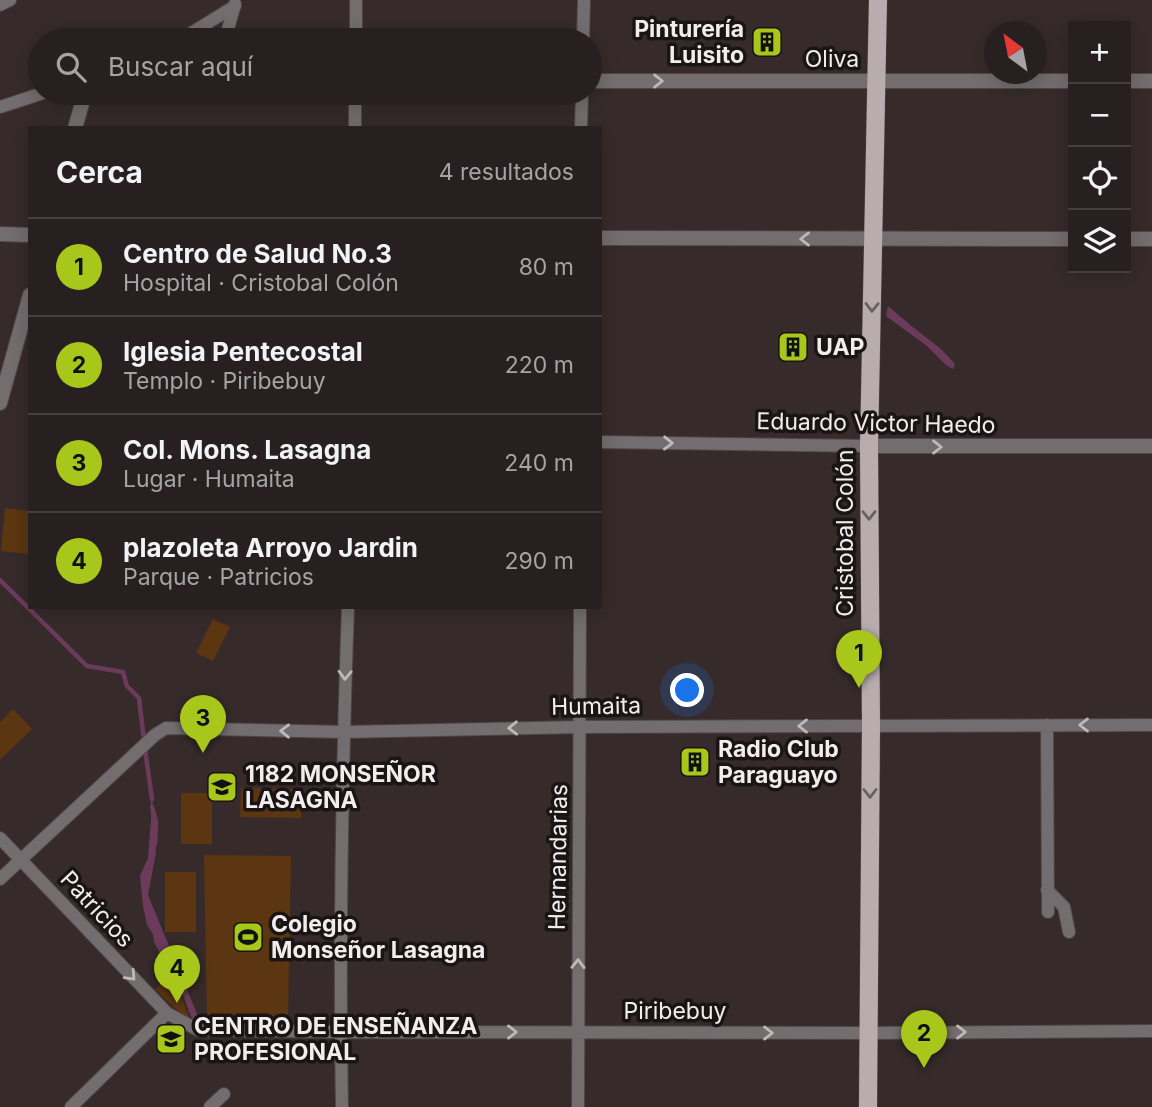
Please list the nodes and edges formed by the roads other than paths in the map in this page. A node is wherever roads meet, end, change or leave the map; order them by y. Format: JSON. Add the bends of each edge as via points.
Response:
{"nodes":[{"id":1,"x":10,"y":0,"type":"edge"},
{"id":2,"x":356,"y":0,"type":"edge"},
{"id":3,"x":584,"y":0,"type":"edge"},
{"id":4,"x":878,"y":0,"type":"edge"},
{"id":5,"x":235,"y":3,"type":"edge"},
{"id":6,"x":0,"y":5,"type":"edge"},
{"id":7,"x":198,"y":28,"type":"edge"},
{"id":8,"x":228,"y":28,"type":"edge"},
{"id":9,"x":356,"y":28,"type":"edge"},
{"id":10,"x":583,"y":28,"type":"edge"},
{"id":11,"x":602,"y":81,"type":"edge"},
{"id":12,"x":1068,"y":81,"type":"edge"},
{"id":13,"x":1131,"y":81,"type":"edge"},
{"id":14,"x":1152,"y":81,"type":"edge"},
{"id":15,"x":877,"y":82,"type":"junction"},
{"id":16,"x":28,"y":98,"type":"edge"},
{"id":17,"x":82,"y":105,"type":"edge"},
{"id":18,"x":355,"y":105,"type":"edge"},
{"id":19,"x":582,"y":105,"type":"edge"},
{"id":20,"x":0,"y":107,"type":"edge"},
{"id":21,"x":76,"y":126,"type":"edge"},
{"id":22,"x":355,"y":126,"type":"edge"},
{"id":23,"x":581,"y":126,"type":"edge"},
{"id":24,"x":0,"y":234,"type":"edge"},
{"id":25,"x":28,"y":235,"type":"edge"},
{"id":26,"x":602,"y":238,"type":"edge"},
{"id":27,"x":873,"y":239,"type":"junction"},
{"id":28,"x":1068,"y":239,"type":"edge"},
{"id":29,"x":1131,"y":239,"type":"edge"},
{"id":30,"x":1152,"y":239,"type":"edge"},
{"id":31,"x":28,"y":302,"type":"edge"},
{"id":32,"x":0,"y":403,"type":"edge"},
{"id":33,"x":602,"y":442,"type":"edge"},
{"id":34,"x":869,"y":446,"type":"junction"},
{"id":35,"x":1152,"y":446,"type":"edge"},
{"id":36,"x":348,"y":609,"type":"edge"},
{"id":37,"x":580,"y":609,"type":"edge"},
{"id":38,"x":1152,"y":724,"type":"edge"},
{"id":39,"x":871,"y":725,"type":"junction"},
{"id":40,"x":1047,"y":725,"type":"junction"},
{"id":41,"x":581,"y":727,"type":"junction"},
{"id":42,"x":344,"y":732,"type":"junction"},
{"id":43,"x":0,"y":838,"type":"edge"},
{"id":44,"x":21,"y":859,"type":"junction"},
{"id":45,"x":0,"y":879,"type":"edge"},
{"id":46,"x":1047,"y":890,"type":"junction"},
{"id":47,"x":1048,"y":912,"type":"dead end"},
{"id":48,"x":1069,"y":932,"type":"dead end"},
{"id":49,"x":167,"y":1013,"type":"junction"},
{"id":50,"x":198,"y":1030,"type":"joint"},
{"id":51,"x":1152,"y":1031,"type":"edge"},
{"id":52,"x":340,"y":1032,"type":"junction"},
{"id":53,"x":578,"y":1032,"type":"junction"},
{"id":54,"x":869,"y":1033,"type":"junction"},
{"id":55,"x":224,"y":1094,"type":"dead end"},
{"id":56,"x":71,"y":1107,"type":"edge"},
{"id":57,"x":210,"y":1107,"type":"edge"},
{"id":58,"x":342,"y":1107,"type":"edge"},
{"id":59,"x":578,"y":1107,"type":"edge"},
{"id":60,"x":868,"y":1107,"type":"edge"}],
"edges":[{"from":1,"to":6,"type":"street"},
{"from":2,"to":9,"type":"street"},
{"from":3,"to":10,"type":"street"},
{"from":4,"to":15,"type":"main road","name":"Cristobal Colón"},
{"from":5,"to":7,"type":"street"},
{"from":5,"to":8,"type":"street"},
{"from":11,"to":15,"type":"street","name":"Oliva","one_way":true},
{"from":12,"to":15,"type":"street","name":"Oliva"},
{"from":13,"to":14,"type":"street"},
{"from":15,"to":27,"type":"main road","name":"Cristobal Colón"},
{"from":16,"to":20,"type":"street"},
{"from":17,"to":21,"type":"street"},
{"from":18,"to":22,"type":"street"},
{"from":19,"to":23,"type":"street"},
{"from":24,"to":25,"type":"street"},
{"from":27,"to":26,"type":"street","one_way":true},
{"from":27,"to":28,"type":"street"},
{"from":27,"to":34,"type":"main road","name":"Cristobal Colón","one_way":true},
{"from":29,"to":30,"type":"street"},
{"from":31,"to":32,"type":"street"},
{"from":33,"to":34,"type":"street","name":"Eduardo Victor Haedo","one_way":true},
{"from":34,"to":35,"type":"street","name":"Eduardo Victor Haedo","one_way":true},
{"from":34,"to":39,"type":"main road","name":"Cristobal Colón","one_way":true},
{"from":36,"to":42,"type":"street","one_way":true},
{"from":37,"to":41,"type":"street","name":"Hernandarias"},
{"from":38,"to":40,"type":"street","name":"Humaita","one_way":true},
{"from":39,"to":40,"type":"street","name":"Humaita"},
{"from":39,"to":41,"type":"street","name":"Humaita","one_way":true},
{"from":39,"to":54,"type":"main road","name":"Cristobal Colón","one_way":true},
{"from":40,"to":46,"type":"street"},
{"from":41,"to":42,"type":"street","name":"Humaita","one_way":true},
{"from":53,"to":41,"type":"street","name":"Hernandarias","one_way":true},
{"from":42,"to":44,"type":"street","name":"Humaita","one_way":true,"via":[[160,731]]},
{"from":42,"to":52,"type":"street"},
{"from":43,"to":44,"type":"street","name":"Patricios"},
{"from":44,"to":45,"type":"street"},
{"from":44,"to":49,"type":"street","name":"Patricios","one_way":true},
{"from":46,"to":47,"type":"street"},
{"from":46,"to":48,"type":"street","via":[[1064,907]]},
{"from":49,"to":50,"type":"street","name":"Patricios"},
{"from":49,"to":56,"type":"street"},
{"from":50,"to":52,"type":"street","name":"Piribebuy"},
{"from":54,"to":51,"type":"street","name":"Piribebuy","one_way":true},
{"from":52,"to":53,"type":"street","name":"Piribebuy","one_way":true},
{"from":52,"to":58,"type":"street"},
{"from":53,"to":54,"type":"street","name":"Piribebuy","one_way":true},
{"from":53,"to":59,"type":"street","name":"Hernandarias"},
{"from":54,"to":60,"type":"main road","name":"Cristobal Colón"},
{"from":55,"to":57,"type":"street"}]}
